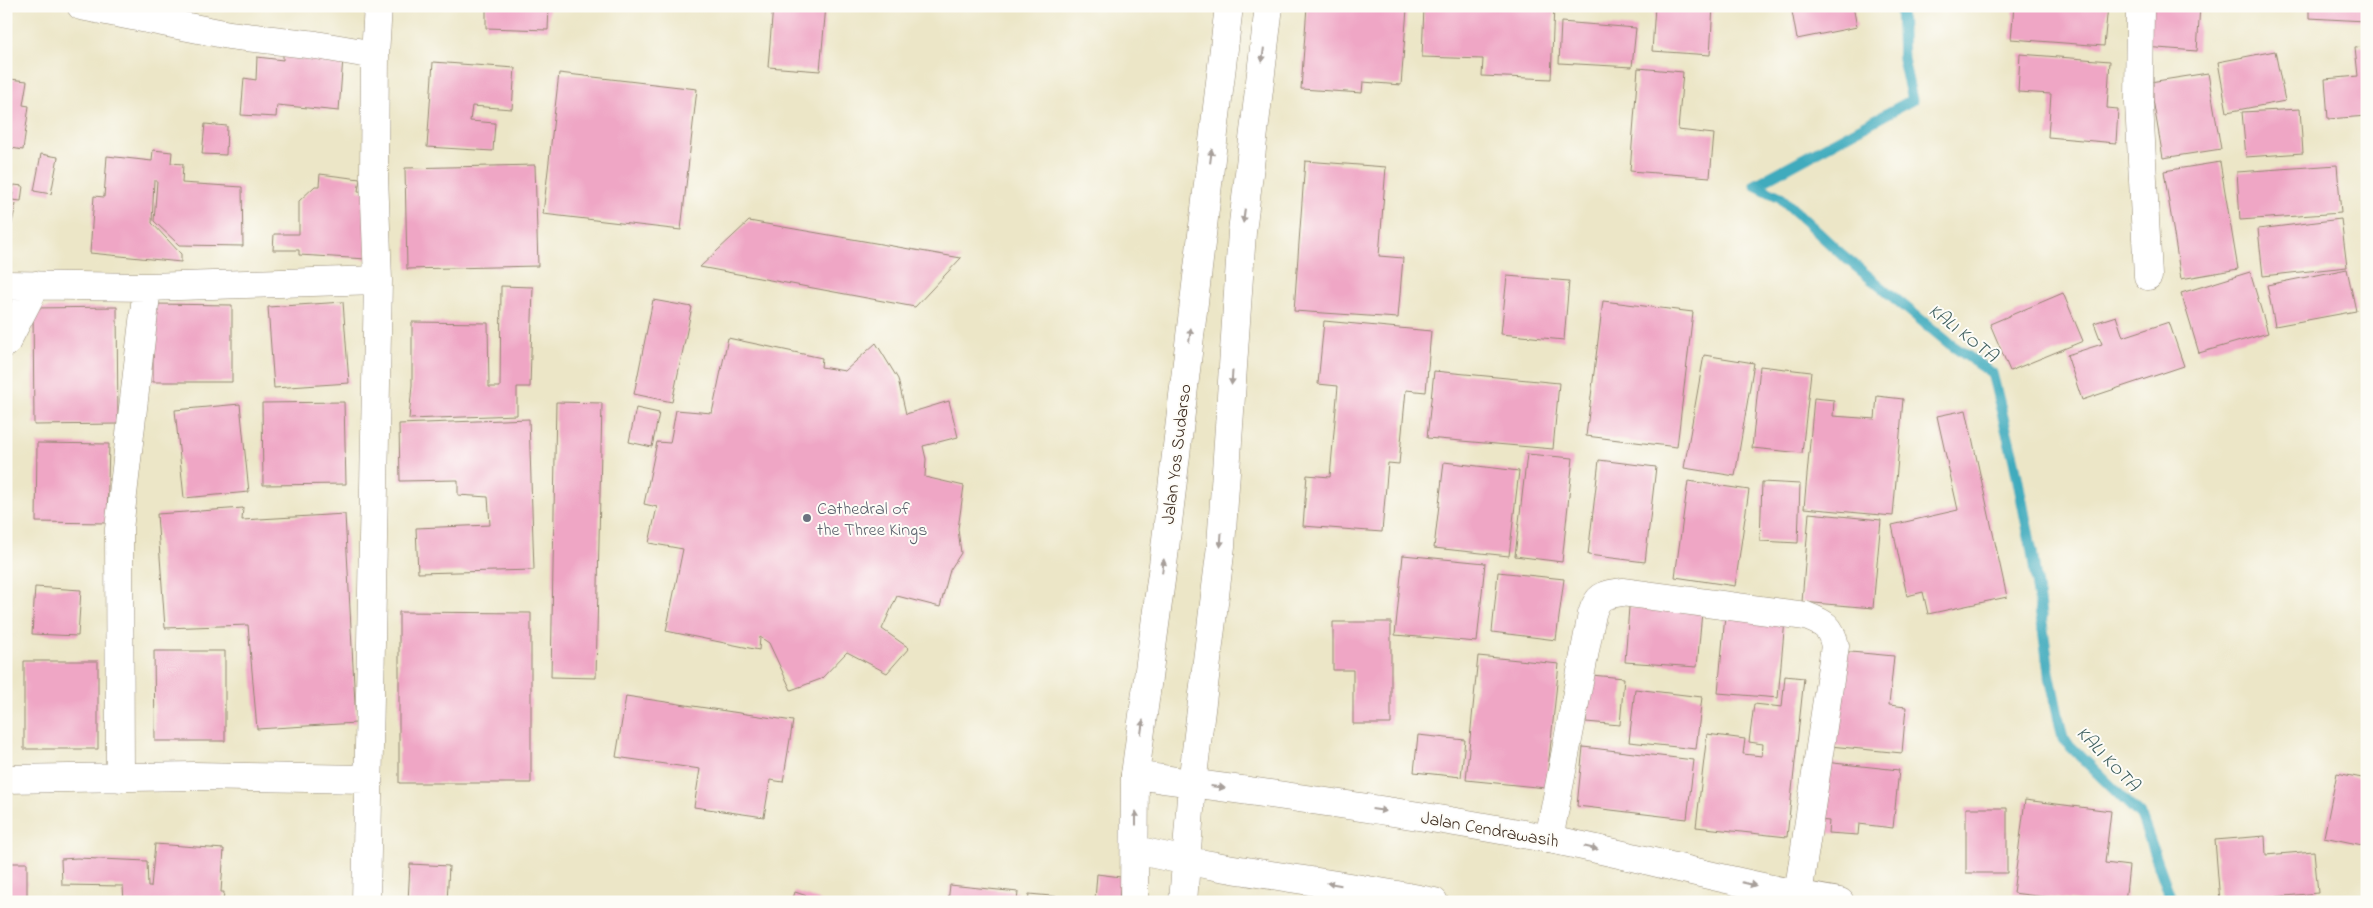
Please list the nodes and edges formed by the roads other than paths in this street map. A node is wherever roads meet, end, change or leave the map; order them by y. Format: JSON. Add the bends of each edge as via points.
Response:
{"nodes":[{"id":1,"x":81,"y":6,"type":"edge"},
{"id":2,"x":378,"y":6,"type":"edge"},
{"id":3,"x":1229,"y":6,"type":"edge"},
{"id":4,"x":1269,"y":6,"type":"edge"},
{"id":5,"x":2140,"y":6,"type":"edge"},
{"id":6,"x":375,"y":55,"type":"junction"},
{"id":7,"x":2148,"y":276,"type":"dead end"},
{"id":8,"x":378,"y":280,"type":"junction"},
{"id":9,"x":6,"y":285,"type":"edge"},
{"id":10,"x":36,"y":285,"type":"junction"},
{"id":11,"x":146,"y":287,"type":"junction"},
{"id":12,"x":6,"y":343,"type":"edge"},
{"id":13,"x":1136,"y":775,"type":"junction"},
{"id":14,"x":120,"y":778,"type":"junction"},
{"id":15,"x":6,"y":779,"type":"edge"},
{"id":16,"x":367,"y":779,"type":"junction"},
{"id":17,"x":1192,"y":784,"type":"junction"},
{"id":18,"x":1549,"y":839,"type":"junction"},
{"id":19,"x":1136,"y":850,"type":"junction"},
{"id":20,"x":1186,"y":862,"type":"junction"},
{"id":21,"x":1798,"y":895,"type":"junction"},
{"id":22,"x":366,"y":902,"type":"edge"},
{"id":23,"x":1134,"y":902,"type":"edge"},
{"id":24,"x":1183,"y":902,"type":"edge"},
{"id":25,"x":1434,"y":902,"type":"edge"},
{"id":26,"x":1840,"y":902,"type":"edge"}],
"edges":[{"from":1,"to":6,"type":"main road","via":[[229,35]]},
{"from":2,"to":6,"type":"main road"},
{"from":13,"to":3,"type":"main road","name":"Jalan Yos Sudarso","one_way":true,"via":[[1164,565]]},
{"from":4,"to":17,"type":"main road","one_way":true,"via":[[1242,232],[1221,546]]},
{"from":5,"to":7,"type":"main road","via":[[2139,103]]},
{"from":6,"to":8,"type":"main road","via":[[374,176]]},
{"from":8,"to":11,"type":"main road"},
{"from":8,"to":16,"type":"main road"},
{"from":9,"to":10,"type":"main road"},
{"from":10,"to":11,"type":"main road"},
{"from":10,"to":12,"type":"main road"},
{"from":11,"to":14,"type":"main road","via":[[119,529]]},
{"from":13,"to":17,"type":"main road","name":"Jalan Cendrawasih"},
{"from":19,"to":13,"type":"main road","name":"Jalan Yos Sudarso","one_way":true},
{"from":14,"to":15,"type":"main road"},
{"from":14,"to":16,"type":"main road"},
{"from":16,"to":22,"type":"main road"},
{"from":17,"to":18,"type":"main road","name":"Jalan Cendrawasih","one_way":true,"via":[[1400,813]]},
{"from":17,"to":20,"type":"main road"},
{"from":18,"to":21,"type":"main road","name":"Jalan Cendrawasih","one_way":true},
{"from":18,"to":21,"type":"main road","via":[[1596,601],[1622,592],[1806,616],[1822,622],[1832,634],[1835,646]]},
{"from":19,"to":20,"type":"main road"},
{"from":19,"to":23,"type":"main road","name":"Jalan Yos Sudarso"},
{"from":20,"to":24,"type":"main road"},
{"from":25,"to":20,"type":"main road","one_way":true},
{"from":21,"to":26,"type":"main road","name":"Jalan Cendrawasih"}]}
